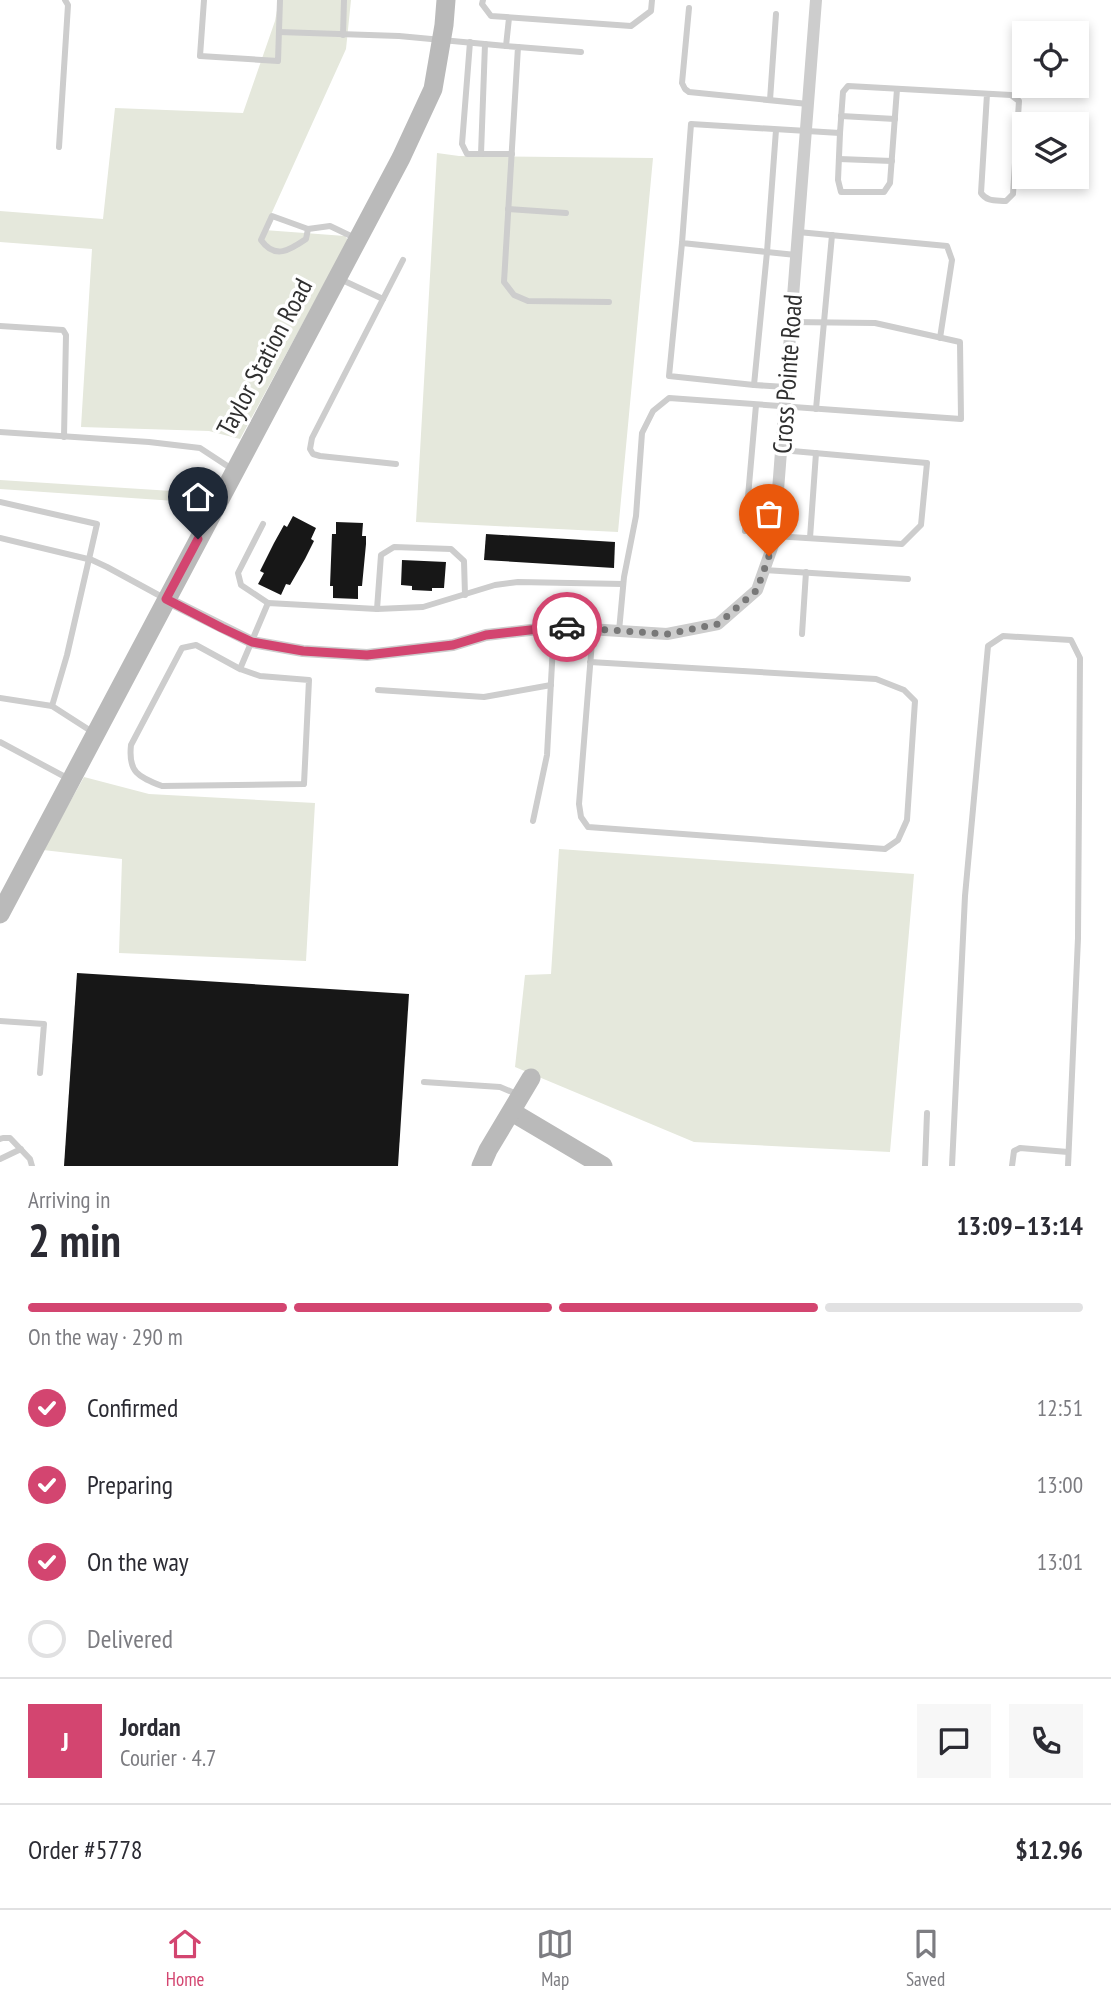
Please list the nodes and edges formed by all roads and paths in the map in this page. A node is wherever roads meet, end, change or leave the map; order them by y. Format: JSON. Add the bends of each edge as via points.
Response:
{"nodes":[{"id":1,"x":65,"y":0,"type":"edge"},
{"id":2,"x":204,"y":0,"type":"edge"},
{"id":3,"x":280,"y":0,"type":"edge"},
{"id":4,"x":344,"y":0,"type":"edge"},
{"id":5,"x":446,"y":0,"type":"edge"},
{"id":6,"x":483,"y":0,"type":"edge"},
{"id":7,"x":652,"y":0,"type":"edge"},
{"id":8,"x":816,"y":0,"type":"edge"},
{"id":9,"x":689,"y":8,"type":"dead end"},
{"id":10,"x":776,"y":14,"type":"dead end"},
{"id":11,"x":509,"y":18,"type":"junction"},
{"id":12,"x":279,"y":32,"type":"junction"},
{"id":13,"x":343,"y":35,"type":"junction"},
{"id":14,"x":442,"y":39,"type":"junction"},
{"id":15,"x":470,"y":42,"type":"junction"},
{"id":16,"x":485,"y":44,"type":"junction"},
{"id":17,"x":506,"y":46,"type":"junction"},
{"id":18,"x":518,"y":47,"type":"junction"},
{"id":19,"x":580,"y":52,"type":"dead end"},
{"id":20,"x":897,"y":89,"type":"junction"},
{"id":21,"x":987,"y":94,"type":"junction"},
{"id":22,"x":770,"y":100,"type":"junction"},
{"id":23,"x":808,"y":104,"type":"junction"},
{"id":24,"x":841,"y":116,"type":"junction"},
{"id":25,"x":895,"y":119,"type":"junction"},
{"id":26,"x":776,"y":130,"type":"junction"},
{"id":27,"x":806,"y":132,"type":"junction"},
{"id":28,"x":840,"y":133,"type":"junction"},
{"id":29,"x":60,"y":148,"type":"dead end"},
{"id":30,"x":481,"y":154,"type":"junction"},
{"id":31,"x":512,"y":154,"type":"junction"},
{"id":32,"x":839,"y":159,"type":"junction"},
{"id":33,"x":892,"y":161,"type":"junction"},
{"id":34,"x":508,"y":209,"type":"junction"},
{"id":35,"x":566,"y":213,"type":"dead end"},
{"id":36,"x":308,"y":229,"type":"junction"},
{"id":37,"x":798,"y":232,"type":"junction"},
{"id":38,"x":832,"y":235,"type":"junction"},
{"id":39,"x":357,"y":239,"type":"junction"},
{"id":40,"x":682,"y":243,"type":"junction"},
{"id":41,"x":767,"y":252,"type":"junction"},
{"id":42,"x":796,"y":255,"type":"junction"},
{"id":43,"x":403,"y":260,"type":"dead end"},
{"id":44,"x":337,"y":277,"type":"junction"},
{"id":45,"x":383,"y":299,"type":"junction"},
{"id":46,"x":609,"y":302,"type":"dead end"},
{"id":47,"x":791,"y":322,"type":"junction"},
{"id":48,"x":825,"y":323,"type":"junction"},
{"id":49,"x":0,"y":326,"type":"edge"},
{"id":50,"x":940,"y":338,"type":"junction"},
{"id":51,"x":754,"y":385,"type":"junction"},
{"id":52,"x":786,"y":387,"type":"junction"},
{"id":53,"x":756,"y":405,"type":"junction"},
{"id":54,"x":784,"y":408,"type":"junction"},
{"id":55,"x":816,"y":409,"type":"junction"},
{"id":56,"x":0,"y":432,"type":"edge"},
{"id":57,"x":64,"y":437,"type":"junction"},
{"id":58,"x":781,"y":450,"type":"junction"},
{"id":59,"x":816,"y":453,"type":"junction"},
{"id":60,"x":396,"y":464,"type":"dead end"},
{"id":61,"x":234,"y":470,"type":"junction"},
{"id":62,"x":0,"y":502,"type":"edge"},
{"id":63,"x":263,"y":524,"type":"dead end"},
{"id":64,"x":745,"y":531,"type":"dead end"},
{"id":65,"x":774,"y":536,"type":"junction"},
{"id":66,"x":0,"y":538,"type":"edge"},
{"id":67,"x":810,"y":538,"type":"junction"},
{"id":68,"x":89,"y":560,"type":"junction"},
{"id":69,"x":764,"y":570,"type":"junction"},
{"id":70,"x":806,"y":572,"type":"junction"},
{"id":71,"x":908,"y":579,"type":"dead end"},
{"id":72,"x":623,"y":584,"type":"junction"},
{"id":73,"x":465,"y":594,"type":"junction"},
{"id":74,"x":166,"y":599,"type":"junction"},
{"id":75,"x":268,"y":603,"type":"junction"},
{"id":76,"x":377,"y":609,"type":"junction"},
{"id":77,"x":554,"y":627,"type":"junction"},
{"id":78,"x":593,"y":629,"type":"junction"},
{"id":79,"x":619,"y":631,"type":"junction"},
{"id":80,"x":802,"y":635,"type":"dead end"},
{"id":81,"x":252,"y":642,"type":"junction"},
{"id":82,"x":590,"y":662,"type":"junction"},
{"id":83,"x":240,"y":669,"type":"junction"},
{"id":84,"x":551,"y":685,"type":"junction"},
{"id":85,"x":379,"y":690,"type":"dead end"},
{"id":86,"x":0,"y":698,"type":"edge"},
{"id":87,"x":52,"y":706,"type":"junction"},
{"id":88,"x":95,"y":734,"type":"junction"},
{"id":89,"x":0,"y":742,"type":"edge"},
{"id":90,"x":71,"y":780,"type":"junction"},
{"id":91,"x":533,"y":821,"type":"dead end"},
{"id":92,"x":0,"y":914,"type":"edge"},
{"id":93,"x":0,"y":1021,"type":"edge"},
{"id":94,"x":40,"y":1073,"type":"dead end"},
{"id":95,"x":425,"y":1082,"type":"dead end"},
{"id":96,"x":521,"y":1095,"type":"junction"},
{"id":97,"x":928,"y":1113,"type":"dead end"},
{"id":98,"x":0,"y":1139,"type":"edge"},
{"id":99,"x":21,"y":1149,"type":"junction"},
{"id":100,"x":1068,"y":1152,"type":"junction"},
{"id":101,"x":0,"y":1159,"type":"edge"},
{"id":102,"x":32,"y":1166,"type":"edge"},
{"id":103,"x":481,"y":1166,"type":"edge"},
{"id":104,"x":603,"y":1166,"type":"edge"},
{"id":105,"x":925,"y":1166,"type":"edge"},
{"id":106,"x":953,"y":1166,"type":"edge"},
{"id":107,"x":1012,"y":1166,"type":"edge"},
{"id":108,"x":1068,"y":1166,"type":"edge"}],
"edges":[{"from":1,"to":29,"type":"lane"},
{"from":2,"to":12,"type":"lane","via":[[200,56],[278,61]]},
{"from":3,"to":12,"type":"lane"},
{"from":4,"to":13,"type":"lane"},
{"from":5,"to":14,"type":"main road","name":"Taylor Station Road"},
{"from":6,"to":11,"type":"lane","via":[[491,16]]},
{"from":7,"to":11,"type":"lane","via":[[651,11],[631,26]]},
{"from":8,"to":23,"type":"street","name":"Cross Pointe Road"},
{"from":9,"to":22,"type":"lane","via":[[685,89]]},
{"from":10,"to":22,"type":"lane"},
{"from":11,"to":17,"type":"lane"},
{"from":12,"to":13,"type":"lane"},
{"from":13,"to":14,"type":"lane"},
{"from":14,"to":15,"type":"lane"},
{"from":14,"to":39,"type":"main road","name":"Taylor Station Road","via":[[433,89]]},
{"from":15,"to":16,"type":"lane"},
{"from":15,"to":30,"type":"lane","via":[[461,144],[467,154]]},
{"from":16,"to":17,"type":"lane"},
{"from":16,"to":30,"type":"lane"},
{"from":17,"to":18,"type":"lane"},
{"from":18,"to":19,"type":"lane"},
{"from":18,"to":31,"type":"lane"},
{"from":20,"to":21,"type":"lane"},
{"from":20,"to":24,"type":"lane","via":[[848,86],[843,92]]},
{"from":20,"to":25,"type":"lane"},
{"from":21,"to":21,"type":"lane","via":[[1011,95],[1019,102],[1013,194],[1006,201],[989,200],[981,192]]},
{"from":22,"to":23,"type":"lane"},
{"from":23,"to":27,"type":"street","name":"Cross Pointe Road"},
{"from":24,"to":25,"type":"lane"},
{"from":24,"to":28,"type":"lane"},
{"from":25,"to":33,"type":"lane"},
{"from":26,"to":27,"type":"lane"},
{"from":26,"to":40,"type":"lane","via":[[691,124]]},
{"from":26,"to":41,"type":"lane"},
{"from":27,"to":28,"type":"lane"},
{"from":27,"to":37,"type":"street","name":"Cross Pointe Road"},
{"from":28,"to":32,"type":"lane"},
{"from":30,"to":31,"type":"lane"},
{"from":31,"to":34,"type":"lane"},
{"from":32,"to":33,"type":"lane"},
{"from":32,"to":33,"type":"lane","via":[[841,192],[884,192],[890,183]]},
{"from":34,"to":35,"type":"lane"},
{"from":34,"to":46,"type":"lane","via":[[504,282],[514,295],[528,301]]},
{"from":36,"to":36,"type":"lane","via":[[272,216],[261,240],[274,251],[290,250],[306,239]]},
{"from":36,"to":39,"type":"lane","via":[[330,226]]},
{"from":37,"to":38,"type":"lane"},
{"from":37,"to":42,"type":"street","name":"Cross Pointe Road"},
{"from":38,"to":48,"type":"lane"},
{"from":38,"to":50,"type":"lane","via":[[947,246],[953,260]]},
{"from":39,"to":44,"type":"main road","name":"Taylor Station Road"},
{"from":40,"to":41,"type":"lane"},
{"from":40,"to":51,"type":"lane","via":[[669,376]]},
{"from":41,"to":42,"type":"lane"},
{"from":41,"to":51,"type":"lane"},
{"from":42,"to":47,"type":"street","name":"Cross Pointe Road"},
{"from":43,"to":45,"type":"lane"},
{"from":44,"to":45,"type":"lane"},
{"from":44,"to":61,"type":"main road","name":"Taylor Station Road"},
{"from":45,"to":60,"type":"lane","via":[[310,449],[320,456]]},
{"from":47,"to":48,"type":"lane"},
{"from":47,"to":52,"type":"street","name":"Cross Pointe Road"},
{"from":48,"to":50,"type":"lane","via":[[875,323]]},
{"from":48,"to":55,"type":"lane"},
{"from":49,"to":57,"type":"lane","via":[[62,330],[66,335]]},
{"from":50,"to":55,"type":"lane","via":[[960,342],[961,419]]},
{"from":51,"to":52,"type":"lane"},
{"from":52,"to":54,"type":"street","name":"Cross Pointe Road"},
{"from":53,"to":54,"type":"lane"},
{"from":53,"to":64,"type":"lane"},
{"from":53,"to":72,"type":"lane","via":[[669,398],[653,411],[642,433],[636,516]]},
{"from":54,"to":55,"type":"lane"},
{"from":54,"to":58,"type":"street","name":"Cross Pointe Road"},
{"from":56,"to":57,"type":"lane"},
{"from":57,"to":61,"type":"lane","via":[[200,448]]},
{"from":58,"to":59,"type":"lane"},
{"from":58,"to":65,"type":"street","name":"Cross Pointe Road"},
{"from":59,"to":67,"type":"lane"},
{"from":59,"to":67,"type":"lane","via":[[927,463],[921,525],[902,544]]},
{"from":61,"to":74,"type":"main road","name":"Taylor Station Road"},
{"from":62,"to":68,"type":"lane","via":[[96,524]]},
{"from":63,"to":75,"type":"lane","via":[[238,573],[241,585]]},
{"from":65,"to":67,"type":"lane"},
{"from":65,"to":69,"type":"street","name":"Cross Pointe Road"},
{"from":66,"to":68,"type":"lane"},
{"from":68,"to":74,"type":"lane"},
{"from":68,"to":87,"type":"lane"},
{"from":69,"to":70,"type":"lane"},
{"from":69,"to":79,"type":"street","name":"Cross Pointe Road","via":[[757,590],[718,624],[667,634]]},
{"from":70,"to":71,"type":"lane"},
{"from":70,"to":80,"type":"lane"},
{"from":72,"to":73,"type":"lane","via":[[518,582]]},
{"from":72,"to":79,"type":"lane"},
{"from":73,"to":76,"type":"lane","via":[[423,607]]},
{"from":73,"to":76,"type":"lane","via":[[464,561],[452,549],[394,547],[381,555]]},
{"from":74,"to":81,"type":"street","name":"Cross Pointe Road"},
{"from":74,"to":88,"type":"main road","name":"Taylor Station Road"},
{"from":75,"to":76,"type":"lane"},
{"from":75,"to":81,"type":"lane"},
{"from":77,"to":78,"type":"street","name":"Cross Pointe Road"},
{"from":77,"to":81,"type":"street","name":"Cross Pointe Road","via":[[367,655]]},
{"from":77,"to":84,"type":"lane"},
{"from":78,"to":79,"type":"street","name":"Cross Pointe Road"},
{"from":78,"to":82,"type":"lane"},
{"from":81,"to":83,"type":"lane"},
{"from":82,"to":82,"type":"lane","via":[[579,804],[580,817],[588,827],[885,849],[898,841],[907,820],[915,701],[904,690],[876,679]]},
{"from":83,"to":83,"type":"lane","via":[[196,645],[181,648],[131,744],[129,759],[135,772],[162,786],[304,784],[309,680],[260,676]]},
{"from":84,"to":85,"type":"lane","via":[[484,697]]},
{"from":84,"to":91,"type":"lane","via":[[547,755]]},
{"from":86,"to":87,"type":"lane"},
{"from":87,"to":88,"type":"lane"},
{"from":88,"to":90,"type":"main road","name":"Taylor Station Road"},
{"from":89,"to":90,"type":"lane"},
{"from":90,"to":92,"type":"main road","name":"Taylor Station Road"},
{"from":93,"to":94,"type":"lane","via":[[44,1024]]},
{"from":95,"to":96,"type":"lane","via":[[500,1087]]},
{"from":96,"to":103,"type":"main road"},
{"from":96,"to":104,"type":"main road"},
{"from":97,"to":105,"type":"lane"},
{"from":98,"to":99,"type":"lane","via":[[10,1138]]},
{"from":99,"to":101,"type":"lane"},
{"from":99,"to":102,"type":"lane"},
{"from":100,"to":106,"type":"lane","via":[[1078,938],[1080,658],[1071,640],[1003,636],[988,646],[965,896]]},
{"from":100,"to":107,"type":"lane","via":[[1020,1148],[1014,1151]]},
{"from":100,"to":108,"type":"lane"}]}
